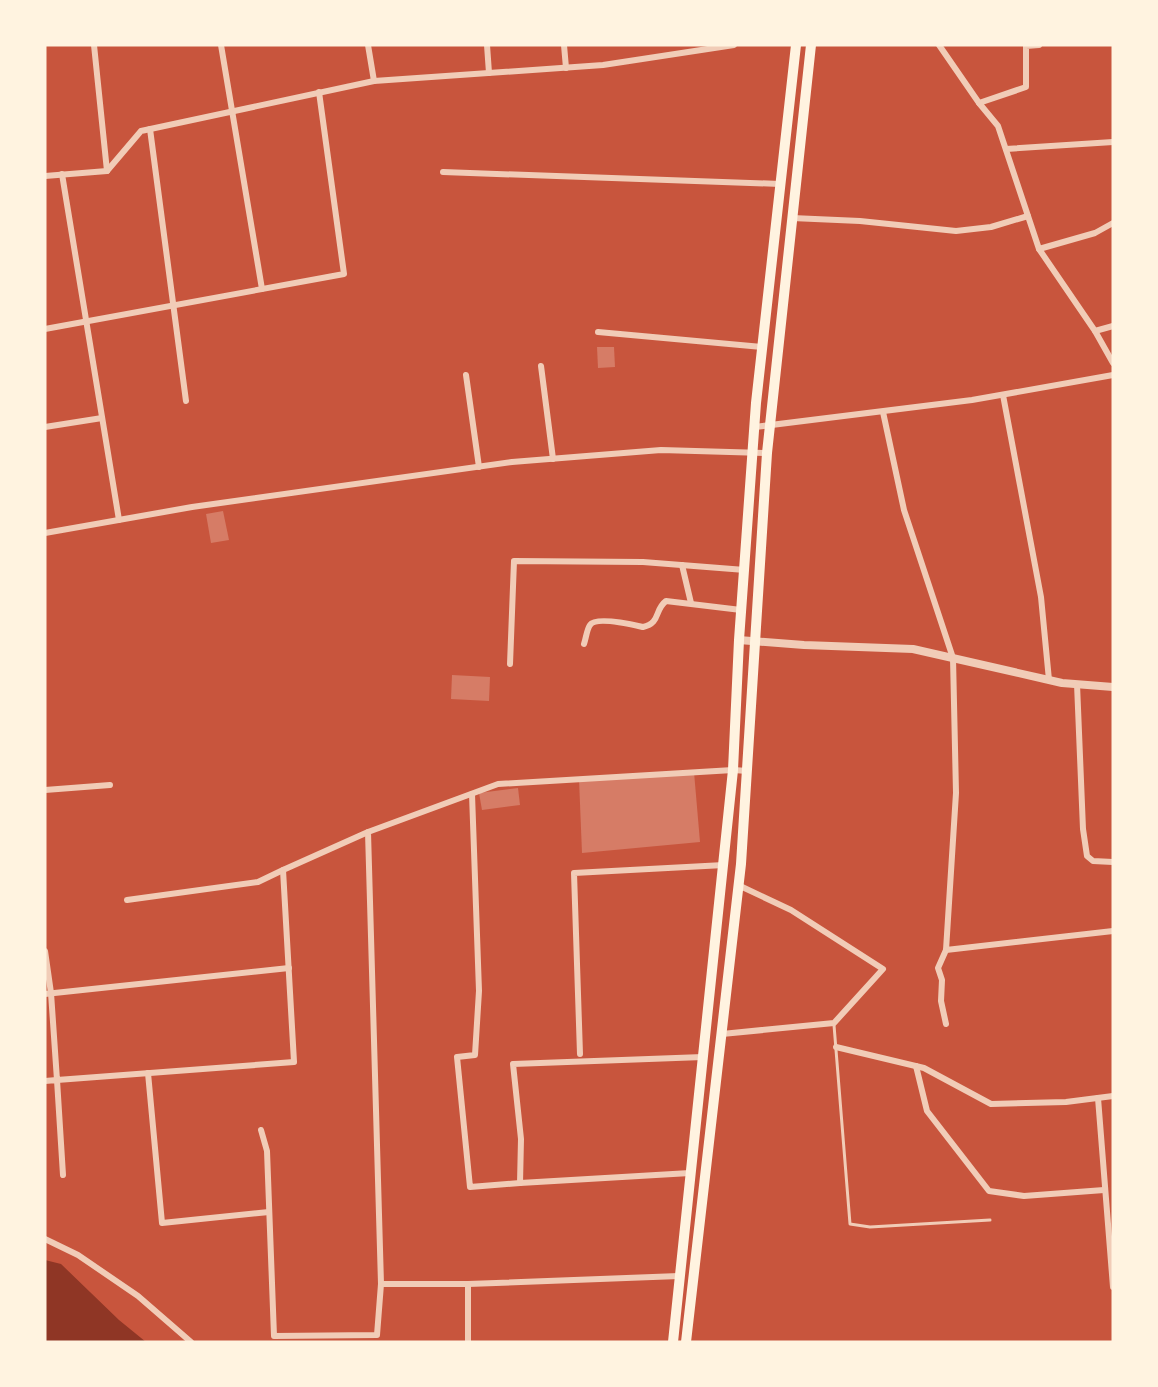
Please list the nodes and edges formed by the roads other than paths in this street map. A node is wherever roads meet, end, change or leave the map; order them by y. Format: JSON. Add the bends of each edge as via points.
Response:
{"nodes":[{"id":1,"x":94,"y":45,"type":"edge"},
{"id":2,"x":221,"y":45,"type":"edge"},
{"id":3,"x":368,"y":45,"type":"edge"},
{"id":4,"x":487,"y":45,"type":"edge"},
{"id":5,"x":564,"y":45,"type":"edge"},
{"id":6,"x":672,"y":45,"type":"edge"},
{"id":7,"x":734,"y":45,"type":"edge"},
{"id":8,"x":796,"y":45,"type":"edge"},
{"id":9,"x":811,"y":45,"type":"edge"},
{"id":10,"x":939,"y":45,"type":"edge"},
{"id":11,"x":1039,"y":45,"type":"edge"},
{"id":12,"x":674,"y":54,"type":"junction"},
{"id":13,"x":566,"y":68,"type":"junction"},
{"id":14,"x":489,"y":73,"type":"junction"},
{"id":15,"x":374,"y":81,"type":"junction"},
{"id":16,"x":320,"y":92,"type":"junction"},
{"id":17,"x":979,"y":103,"type":"junction"},
{"id":18,"x":233,"y":111,"type":"junction"},
{"id":19,"x":150,"y":129,"type":"junction"},
{"id":20,"x":1113,"y":142,"type":"edge"},
{"id":21,"x":1006,"y":149,"type":"junction"},
{"id":22,"x":107,"y":171,"type":"junction"},
{"id":23,"x":443,"y":172,"type":"dead end"},
{"id":24,"x":62,"y":174,"type":"junction"},
{"id":25,"x":45,"y":176,"type":"edge"},
{"id":26,"x":780,"y":184,"type":"junction"},
{"id":27,"x":1028,"y":216,"type":"junction"},
{"id":28,"x":792,"y":218,"type":"junction"},
{"id":29,"x":1113,"y":223,"type":"edge"},
{"id":30,"x":1039,"y":249,"type":"junction"},
{"id":31,"x":262,"y":289,"type":"junction"},
{"id":32,"x":175,"y":305,"type":"junction"},
{"id":33,"x":86,"y":322,"type":"junction"},
{"id":34,"x":1113,"y":326,"type":"edge"},
{"id":35,"x":45,"y":330,"type":"edge"},
{"id":36,"x":1095,"y":331,"type":"junction"},
{"id":37,"x":598,"y":332,"type":"dead end"},
{"id":38,"x":762,"y":346,"type":"junction"},
{"id":39,"x":1113,"y":363,"type":"edge"},
{"id":40,"x":541,"y":366,"type":"dead end"},
{"id":41,"x":466,"y":375,"type":"dead end"},
{"id":42,"x":1113,"y":375,"type":"edge"},
{"id":43,"x":1003,"y":395,"type":"junction"},
{"id":44,"x":186,"y":401,"type":"dead end"},
{"id":45,"x":883,"y":412,"type":"junction"},
{"id":46,"x":102,"y":418,"type":"junction"},
{"id":47,"x":770,"y":426,"type":"junction"},
{"id":48,"x":45,"y":427,"type":"edge"},
{"id":49,"x":754,"y":427,"type":"junction"},
{"id":50,"x":753,"y":452,"type":"junction"},
{"id":51,"x":767,"y":453,"type":"junction"},
{"id":52,"x":553,"y":459,"type":"junction"},
{"id":53,"x":479,"y":467,"type":"junction"},
{"id":54,"x":119,"y":520,"type":"junction"},
{"id":55,"x":45,"y":533,"type":"edge"},
{"id":56,"x":682,"y":565,"type":"junction"},
{"id":57,"x":745,"y":570,"type":"junction"},
{"id":58,"x":691,"y":603,"type":"junction"},
{"id":59,"x":741,"y":610,"type":"junction"},
{"id":60,"x":739,"y":640,"type":"junction"},
{"id":61,"x":755,"y":641,"type":"junction"},
{"id":62,"x":584,"y":644,"type":"dead end"},
{"id":63,"x":954,"y":658,"type":"junction"},
{"id":64,"x":510,"y":664,"type":"dead end"},
{"id":65,"x":1049,"y":680,"type":"junction"},
{"id":66,"x":1077,"y":684,"type":"junction"},
{"id":67,"x":1113,"y":687,"type":"edge"},
{"id":68,"x":733,"y":770,"type":"junction"},
{"id":69,"x":748,"y":771,"type":"junction"},
{"id":70,"x":110,"y":785,"type":"dead end"},
{"id":71,"x":45,"y":790,"type":"edge"},
{"id":72,"x":472,"y":794,"type":"junction"},
{"id":73,"x":368,"y":832,"type":"junction"},
{"id":74,"x":1113,"y":862,"type":"edge"},
{"id":75,"x":724,"y":865,"type":"junction"},
{"id":76,"x":283,"y":870,"type":"junction"},
{"id":77,"x":738,"y":885,"type":"junction"},
{"id":78,"x":127,"y":900,"type":"dead end"},
{"id":79,"x":1113,"y":931,"type":"edge"},
{"id":80,"x":946,"y":950,"type":"junction"},
{"id":81,"x":45,"y":951,"type":"edge"},
{"id":82,"x":289,"y":968,"type":"junction"},
{"id":83,"x":48,"y":994,"type":"edge"},
{"id":84,"x":834,"y":1023,"type":"junction"},
{"id":85,"x":946,"y":1024,"type":"dead end"},
{"id":86,"x":722,"y":1034,"type":"junction"},
{"id":87,"x":836,"y":1047,"type":"junction"},
{"id":88,"x":580,"y":1054,"type":"dead end"},
{"id":89,"x":703,"y":1057,"type":"junction"},
{"id":90,"x":916,"y":1066,"type":"junction"},
{"id":91,"x":148,"y":1073,"type":"junction"},
{"id":92,"x":57,"y":1080,"type":"junction"},
{"id":93,"x":45,"y":1081,"type":"edge"},
{"id":94,"x":1113,"y":1096,"type":"edge"},
{"id":95,"x":1098,"y":1098,"type":"junction"},
{"id":96,"x":261,"y":1130,"type":"dead end"},
{"id":97,"x":690,"y":1173,"type":"junction"},
{"id":98,"x":63,"y":1175,"type":"dead end"},
{"id":99,"x":520,"y":1183,"type":"junction"},
{"id":100,"x":1104,"y":1190,"type":"junction"},
{"id":101,"x":269,"y":1212,"type":"junction"},
{"id":102,"x":990,"y":1220,"type":"dead end"},
{"id":103,"x":45,"y":1239,"type":"edge"},
{"id":104,"x":679,"y":1276,"type":"junction"},
{"id":105,"x":381,"y":1284,"type":"junction"},
{"id":106,"x":468,"y":1284,"type":"junction"},
{"id":107,"x":1113,"y":1287,"type":"edge"},
{"id":108,"x":377,"y":1338,"type":"edge"},
{"id":109,"x":191,"y":1342,"type":"edge"},
{"id":110,"x":468,"y":1342,"type":"edge"},
{"id":111,"x":673,"y":1342,"type":"edge"},
{"id":112,"x":686,"y":1342,"type":"edge"}],
"edges":[{"from":1,"to":22,"type":"street"},
{"from":2,"to":18,"type":"street"},
{"from":3,"to":15,"type":"street"},
{"from":4,"to":14,"type":"street"},
{"from":5,"to":13,"type":"street"},
{"from":6,"to":12,"type":"street"},
{"from":7,"to":12,"type":"street"},
{"from":8,"to":26,"type":"main road"},
{"from":9,"to":28,"type":"main road"},
{"from":10,"to":17,"type":"street"},
{"from":11,"to":17,"type":"street","via":[[1026,46],[1026,87]]},
{"from":12,"to":13,"type":"street"},
{"from":13,"to":14,"type":"street"},
{"from":14,"to":15,"type":"street"},
{"from":15,"to":16,"type":"street"},
{"from":16,"to":18,"type":"street"},
{"from":16,"to":31,"type":"street","via":[[344,274]]},
{"from":17,"to":21,"type":"street","via":[[998,126]]},
{"from":18,"to":19,"type":"street"},
{"from":18,"to":31,"type":"street"},
{"from":19,"to":22,"type":"street","via":[[141,132]]},
{"from":19,"to":32,"type":"street"},
{"from":20,"to":21,"type":"street"},
{"from":21,"to":27,"type":"street"},
{"from":22,"to":24,"type":"street"},
{"from":23,"to":26,"type":"street"},
{"from":24,"to":25,"type":"street"},
{"from":24,"to":33,"type":"street"},
{"from":26,"to":38,"type":"main road"},
{"from":27,"to":28,"type":"street","via":[[991,227],[956,231]]},
{"from":27,"to":30,"type":"street"},
{"from":28,"to":47,"type":"main road"},
{"from":29,"to":30,"type":"street","via":[[1095,233]]},
{"from":30,"to":36,"type":"street"},
{"from":31,"to":32,"type":"street"},
{"from":32,"to":33,"type":"street"},
{"from":32,"to":44,"type":"street"},
{"from":33,"to":35,"type":"street"},
{"from":33,"to":46,"type":"street"},
{"from":34,"to":36,"type":"street"},
{"from":36,"to":39,"type":"street"},
{"from":37,"to":38,"type":"street"},
{"from":38,"to":49,"type":"main road"},
{"from":40,"to":52,"type":"street"},
{"from":41,"to":53,"type":"street"},
{"from":42,"to":43,"type":"street"},
{"from":43,"to":45,"type":"street"},
{"from":43,"to":65,"type":"street","via":[[1041,597]]},
{"from":45,"to":47,"type":"street"},
{"from":45,"to":63,"type":"street","via":[[904,510]]},
{"from":46,"to":48,"type":"street"},
{"from":46,"to":54,"type":"street"},
{"from":47,"to":49,"type":"street"},
{"from":47,"to":51,"type":"main road"},
{"from":49,"to":50,"type":"main road"},
{"from":50,"to":51,"type":"street"},
{"from":50,"to":52,"type":"street","via":[[661,450]]},
{"from":50,"to":57,"type":"main road"},
{"from":51,"to":61,"type":"main road"},
{"from":52,"to":53,"type":"street"},
{"from":53,"to":54,"type":"street"},
{"from":54,"to":55,"type":"street"},
{"from":56,"to":57,"type":"street"},
{"from":56,"to":58,"type":"street"},
{"from":56,"to":64,"type":"street","via":[[514,561]]},
{"from":57,"to":59,"type":"main road"},
{"from":58,"to":59,"type":"street"},
{"from":58,"to":62,"type":"street","via":[[666,601],[654,623],[643,627],[593,622]]},
{"from":59,"to":60,"type":"main road"},
{"from":60,"to":61,"type":"street"},
{"from":60,"to":68,"type":"main road"},
{"from":61,"to":63,"type":"street","via":[[913,649]]},
{"from":61,"to":69,"type":"main road"},
{"from":63,"to":65,"type":"street"},
{"from":63,"to":80,"type":"street","via":[[956,793]]},
{"from":65,"to":66,"type":"street"},
{"from":66,"to":67,"type":"street"},
{"from":66,"to":74,"type":"street","via":[[1087,856],[1093,861]]},
{"from":68,"to":69,"type":"street"},
{"from":68,"to":72,"type":"street","via":[[498,784]]},
{"from":68,"to":75,"type":"main road"},
{"from":69,"to":77,"type":"main road"},
{"from":70,"to":71,"type":"street"},
{"from":72,"to":73,"type":"street"},
{"from":72,"to":99,"type":"street","via":[[478,1012],[475,1055],[457,1057],[470,1187]]},
{"from":73,"to":76,"type":"street"},
{"from":73,"to":105,"type":"street"},
{"from":75,"to":88,"type":"street","via":[[574,873]]},
{"from":75,"to":89,"type":"main road"},
{"from":76,"to":78,"type":"street","via":[[258,882]]},
{"from":76,"to":82,"type":"street"},
{"from":77,"to":84,"type":"street","via":[[791,909],[883,969]]},
{"from":77,"to":86,"type":"main road"},
{"from":79,"to":80,"type":"street"},
{"from":80,"to":85,"type":"street","via":[[938,968]]},
{"from":81,"to":83,"type":"street"},
{"from":82,"to":83,"type":"street"},
{"from":82,"to":91,"type":"street","via":[[294,1062]]},
{"from":83,"to":92,"type":"street"},
{"from":84,"to":86,"type":"street"},
{"from":84,"to":87,"type":"lane"},
{"from":86,"to":112,"type":"main road"},
{"from":87,"to":90,"type":"street"},
{"from":87,"to":102,"type":"lane","via":[[850,1224],[870,1227]]},
{"from":89,"to":97,"type":"main road"},
{"from":89,"to":99,"type":"street","via":[[513,1064],[521,1139]]},
{"from":90,"to":95,"type":"street","via":[[991,1104]]},
{"from":90,"to":100,"type":"street","via":[[927,1111],[989,1191],[1024,1196]]},
{"from":91,"to":92,"type":"street"},
{"from":91,"to":101,"type":"street","via":[[162,1223]]},
{"from":92,"to":93,"type":"street"},
{"from":92,"to":98,"type":"street"},
{"from":94,"to":95,"type":"street"},
{"from":95,"to":100,"type":"street"},
{"from":96,"to":101,"type":"street","via":[[267,1151]]},
{"from":97,"to":99,"type":"street"},
{"from":97,"to":104,"type":"main road"},
{"from":100,"to":107,"type":"street"},
{"from":101,"to":108,"type":"street","via":[[274,1336]]},
{"from":103,"to":109,"type":"street","via":[[78,1255],[138,1296]]},
{"from":104,"to":106,"type":"street"},
{"from":104,"to":111,"type":"main road"},
{"from":105,"to":106,"type":"street"},
{"from":105,"to":108,"type":"street"},
{"from":106,"to":110,"type":"street"}]}
